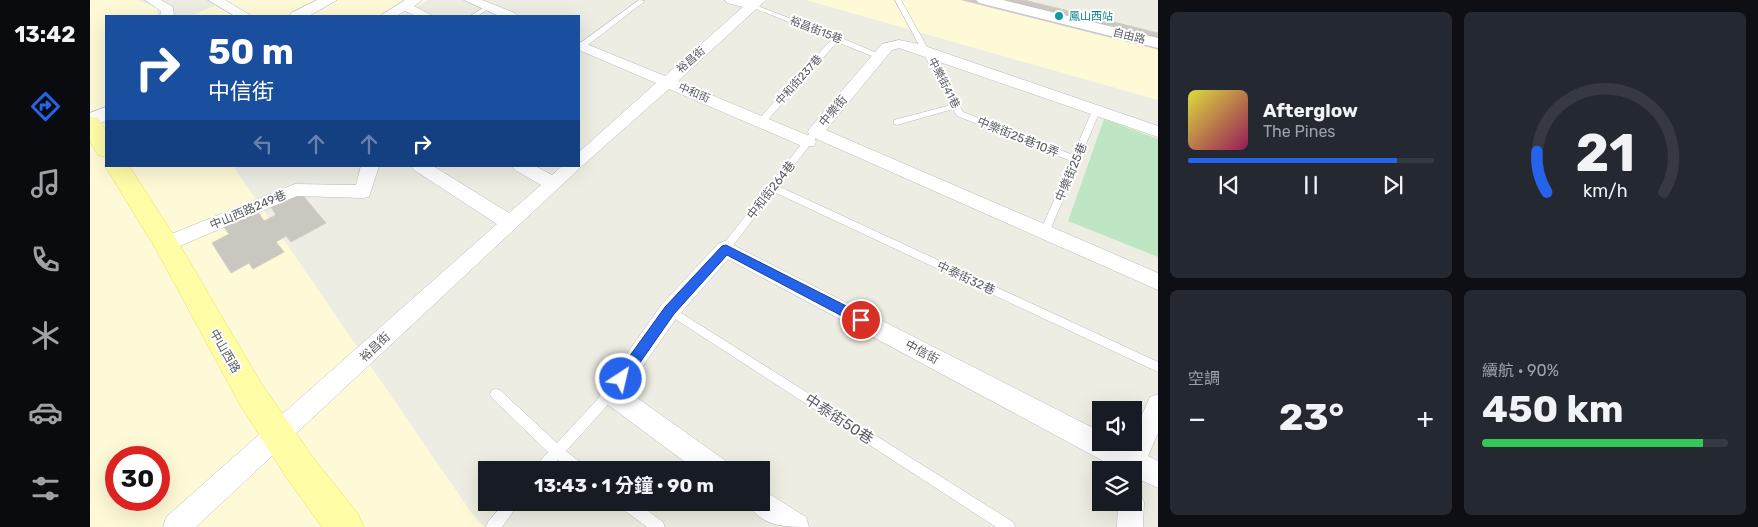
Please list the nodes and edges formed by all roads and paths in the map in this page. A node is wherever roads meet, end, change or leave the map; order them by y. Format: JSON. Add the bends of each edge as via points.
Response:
{"nodes":[{"id":1,"x":152,"y":0,"type":"edge"},
{"id":2,"x":215,"y":0,"type":"edge"},
{"id":3,"x":330,"y":0,"type":"edge"},
{"id":4,"x":472,"y":0,"type":"edge"},
{"id":5,"x":732,"y":0,"type":"edge"},
{"id":6,"x":898,"y":0,"type":"edge"},
{"id":7,"x":984,"y":0,"type":"edge"},
{"id":8,"x":642,"y":1,"type":"edge"},
{"id":9,"x":410,"y":3,"type":"edge"},
{"id":10,"x":756,"y":3,"type":"edge"},
{"id":11,"x":488,"y":7,"type":"junction"},
{"id":12,"x":167,"y":15,"type":"edge"},
{"id":13,"x":243,"y":15,"type":"edge"},
{"id":14,"x":299,"y":15,"type":"edge"},
{"id":15,"x":389,"y":15,"type":"edge"},
{"id":16,"x":425,"y":15,"type":"edge"},
{"id":17,"x":475,"y":15,"type":"edge"},
{"id":18,"x":508,"y":15,"type":"edge"},
{"id":19,"x":837,"y":38,"type":"junction"},
{"id":20,"x":1158,"y":43,"type":"edge"},
{"id":21,"x":580,"y":46,"type":"edge"},
{"id":22,"x":928,"y":52,"type":"junction"},
{"id":23,"x":880,"y":56,"type":"junction"},
{"id":24,"x":666,"y":82,"type":"junction"},
{"id":25,"x":956,"y":106,"type":"junction"},
{"id":26,"x":1096,"y":110,"type":"junction"},
{"id":27,"x":105,"y":114,"type":"edge"},
{"id":28,"x":960,"y":114,"type":"joint"},
{"id":29,"x":90,"y":122,"type":"edge"},
{"id":30,"x":761,"y":122,"type":"junction"},
{"id":31,"x":897,"y":122,"type":"dead end"},
{"id":32,"x":1158,"y":132,"type":"edge"},
{"id":33,"x":812,"y":137,"type":"junction"},
{"id":34,"x":105,"y":147,"type":"edge"},
{"id":35,"x":580,"y":160,"type":"edge"},
{"id":36,"x":1077,"y":160,"type":"junction"},
{"id":37,"x":118,"y":167,"type":"edge"},
{"id":38,"x":370,"y":167,"type":"edge"},
{"id":39,"x":422,"y":167,"type":"edge"},
{"id":40,"x":523,"y":167,"type":"edge"},
{"id":41,"x":572,"y":167,"type":"edge"},
{"id":42,"x":554,"y":184,"type":"junction"},
{"id":43,"x":774,"y":188,"type":"junction"},
{"id":44,"x":510,"y":222,"type":"junction"},
{"id":45,"x":1045,"y":232,"type":"junction"},
{"id":46,"x":166,"y":244,"type":"junction"},
{"id":47,"x":726,"y":249,"type":"junction"},
{"id":48,"x":1158,"y":282,"type":"edge"},
{"id":49,"x":670,"y":310,"type":"junction"},
{"id":50,"x":1158,"y":368,"type":"edge"},
{"id":51,"x":611,"y":393,"type":"junction"},
{"id":52,"x":496,"y":394,"type":"dead end"},
{"id":53,"x":1158,"y":405,"type":"edge"},
{"id":54,"x":278,"y":435,"type":"junction"},
{"id":55,"x":556,"y":451,"type":"junction"},
{"id":56,"x":548,"y":461,"type":"edge"},
{"id":57,"x":569,"y":461,"type":"edge"},
{"id":58,"x":705,"y":461,"type":"edge"},
{"id":59,"x":1124,"y":461,"type":"edge"},
{"id":60,"x":1135,"y":461,"type":"edge"},
{"id":61,"x":1142,"y":469,"type":"edge"},
{"id":62,"x":1158,"y":475,"type":"edge"},
{"id":63,"x":770,"y":508,"type":"edge"},
{"id":64,"x":508,"y":511,"type":"edge"},
{"id":65,"x":637,"y":511,"type":"edge"},
{"id":66,"x":1131,"y":511,"type":"edge"},
{"id":67,"x":499,"y":525,"type":"edge"},
{"id":68,"x":176,"y":527,"type":"edge"},
{"id":69,"x":345,"y":527,"type":"edge"},
{"id":70,"x":658,"y":527,"type":"edge"},
{"id":71,"x":796,"y":527,"type":"edge"},
{"id":72,"x":1008,"y":527,"type":"edge"},
{"id":73,"x":1130,"y":527,"type":"edge"}],
"edges":[{"from":1,"to":12,"type":"street","via":[[168,10]]},
{"from":2,"to":13,"type":"street"},
{"from":3,"to":14,"type":"street"},
{"from":4,"to":11,"type":"street"},
{"from":5,"to":10,"type":"street"},
{"from":6,"to":22,"type":"lane","name":"中樂街41巷"},
{"from":7,"to":20,"type":"street","name":"自由路"},
{"from":8,"to":21,"type":"lane"},
{"from":9,"to":15,"type":"street"},
{"from":9,"to":16,"type":"street"},
{"from":10,"to":19,"type":"lane","name":"裕昌街15巷"},
{"from":10,"to":24,"type":"street","name":"裕昌街"},
{"from":11,"to":17,"type":"lane"},
{"from":11,"to":18,"type":"street"},
{"from":19,"to":23,"type":"lane","name":"裕昌街15巷"},
{"from":19,"to":30,"type":"lane","name":"中和街237巷"},
{"from":21,"to":24,"type":"street","name":"中和街"},
{"from":22,"to":23,"type":"street","name":"中樂街","via":[[899,44],[886,47]]},
{"from":22,"to":25,"type":"lane","name":"中樂街41巷"},
{"from":22,"to":26,"type":"street","name":"中樂街"},
{"from":23,"to":33,"type":"street","name":"中樂街"},
{"from":24,"to":30,"type":"street","name":"中和街"},
{"from":24,"to":35,"type":"street","name":"裕昌街"},
{"from":25,"to":28,"type":"lane","name":"中樂街41巷"},
{"from":25,"to":31,"type":"lane"},
{"from":26,"to":32,"type":"street","name":"中樂街"},
{"from":26,"to":36,"type":"lane","name":"中樂街25巷"},
{"from":27,"to":29,"type":"street"},
{"from":28,"to":36,"type":"lane","name":"中樂街25巷10弄"},
{"from":29,"to":34,"type":"main road"},
{"from":30,"to":33,"type":"street","name":"中和街"},
{"from":33,"to":43,"type":"lane","name":"中和街264巷"},
{"from":33,"to":45,"type":"street","name":"中樂街"},
{"from":36,"to":45,"type":"lane","name":"中樂街25巷"},
{"from":37,"to":46,"type":"main road","name":"中山西路"},
{"from":38,"to":46,"type":"street","name":"中山西路249巷","via":[[363,192],[295,190]]},
{"from":39,"to":44,"type":"street"},
{"from":40,"to":42,"type":"street"},
{"from":41,"to":42,"type":"street","name":"裕昌街"},
{"from":42,"to":44,"type":"street","name":"裕昌街"},
{"from":43,"to":47,"type":"lane","name":"中和街264巷"},
{"from":43,"to":50,"type":"lane","name":"中泰街32巷"},
{"from":44,"to":54,"type":"street","name":"裕昌街"},
{"from":45,"to":48,"type":"street","name":"中樂街"},
{"from":46,"to":54,"type":"main road","name":"中山西路","via":[[225,351]]},
{"from":47,"to":49,"type":"street"},
{"from":47,"to":59,"type":"street","name":"中信街"},
{"from":49,"to":51,"type":"street"},
{"from":49,"to":72,"type":"lane","name":"中泰街50巷"},
{"from":51,"to":55,"type":"lane"},
{"from":51,"to":58,"type":"street"},
{"from":52,"to":55,"type":"lane"},
{"from":53,"to":60,"type":"street"},
{"from":54,"to":68,"type":"street","name":"裕昌街"},
{"from":54,"to":69,"type":"main road","name":"中山西路"},
{"from":55,"to":56,"type":"lane"},
{"from":55,"to":57,"type":"lane"},
{"from":61,"to":62,"type":"street","name":"中信街"},
{"from":63,"to":71,"type":"street"},
{"from":64,"to":67,"type":"lane"},
{"from":65,"to":70,"type":"lane"},
{"from":66,"to":73,"type":"street"}]}
